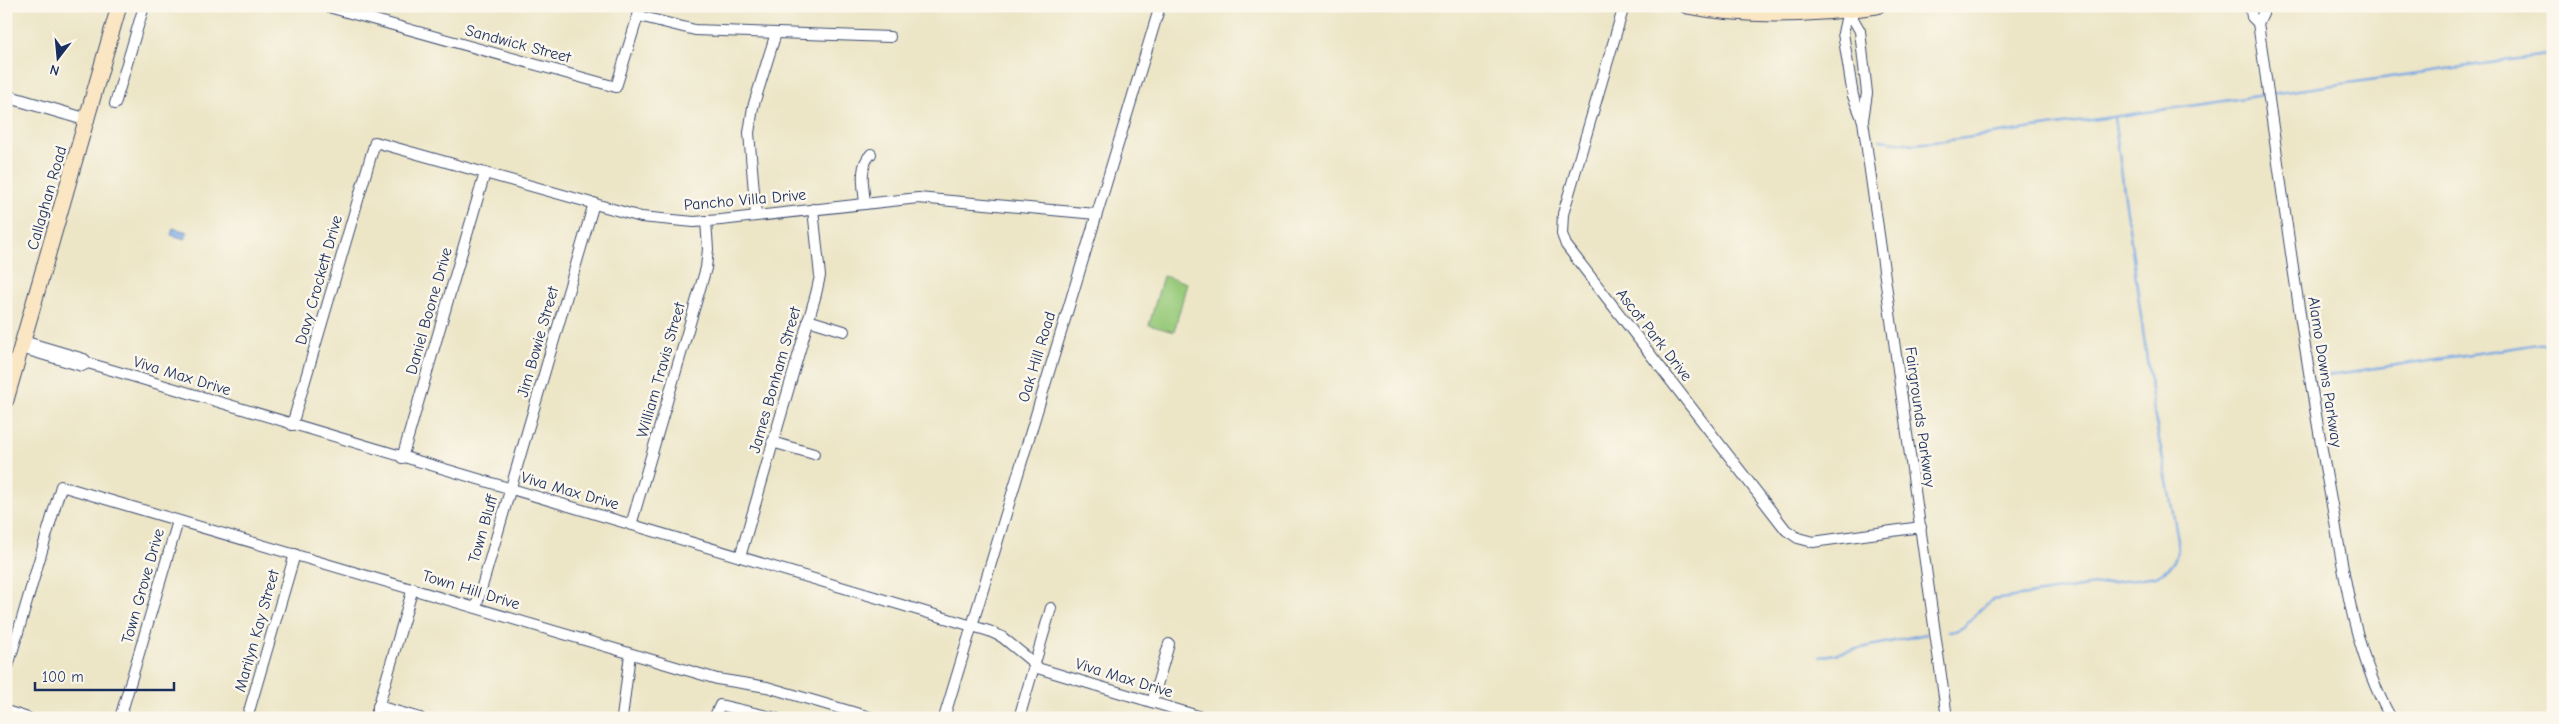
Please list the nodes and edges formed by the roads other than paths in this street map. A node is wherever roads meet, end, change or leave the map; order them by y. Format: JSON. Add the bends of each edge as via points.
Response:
{"nodes":[{"id":1,"x":119,"y":6,"type":"edge"},
{"id":2,"x":144,"y":6,"type":"edge"},
{"id":3,"x":325,"y":6,"type":"edge"},
{"id":4,"x":1160,"y":6,"type":"edge"},
{"id":5,"x":1624,"y":6,"type":"edge"},
{"id":6,"x":1687,"y":6,"type":"edge"},
{"id":7,"x":1877,"y":6,"type":"edge"},
{"id":8,"x":2250,"y":6,"type":"edge"},
{"id":9,"x":2262,"y":6,"type":"edge"},
{"id":10,"x":1848,"y":10,"type":"junction"},
{"id":11,"x":640,"y":11,"type":"edge"},
{"id":12,"x":2258,"y":23,"type":"junction"},
{"id":13,"x":776,"y":33,"type":"junction"},
{"id":14,"x":890,"y":37,"type":"dead end"},
{"id":15,"x":6,"y":96,"type":"edge"},
{"id":16,"x":115,"y":104,"type":"dead end"},
{"id":17,"x":88,"y":120,"type":"junction"},
{"id":18,"x":1863,"y":121,"type":"junction"},
{"id":19,"x":375,"y":142,"type":"joint"},
{"id":20,"x":871,"y":154,"type":"dead end"},
{"id":21,"x":486,"y":173,"type":"junction"},
{"id":22,"x":594,"y":204,"type":"junction"},
{"id":23,"x":865,"y":204,"type":"junction"},
{"id":24,"x":812,"y":209,"type":"junction"},
{"id":25,"x":1096,"y":214,"type":"junction"},
{"id":26,"x":756,"y":215,"type":"junction"},
{"id":27,"x":706,"y":221,"type":"junction"},
{"id":28,"x":808,"y":320,"type":"junction"},
{"id":29,"x":844,"y":331,"type":"dead end"},
{"id":30,"x":22,"y":345,"type":"junction"},
{"id":31,"x":6,"y":400,"type":"edge"},
{"id":32,"x":292,"y":425,"type":"junction"},
{"id":33,"x":772,"y":442,"type":"junction"},
{"id":34,"x":814,"y":454,"type":"dead end"},
{"id":35,"x":402,"y":458,"type":"junction"},
{"id":36,"x":510,"y":490,"type":"junction"},
{"id":37,"x":178,"y":520,"type":"junction"},
{"id":38,"x":631,"y":525,"type":"junction"},
{"id":39,"x":1921,"y":527,"type":"junction"},
{"id":40,"x":295,"y":554,"type":"junction"},
{"id":41,"x":740,"y":557,"type":"junction"},
{"id":42,"x":413,"y":588,"type":"junction"},
{"id":43,"x":476,"y":607,"type":"junction"},
{"id":44,"x":1051,"y":608,"type":"dead end"},
{"id":45,"x":971,"y":625,"type":"junction"},
{"id":46,"x":6,"y":633,"type":"edge"},
{"id":47,"x":17,"y":636,"type":"junction"},
{"id":48,"x":1169,"y":644,"type":"dead end"},
{"id":49,"x":630,"y":654,"type":"junction"},
{"id":50,"x":1034,"y":665,"type":"junction"},
{"id":51,"x":6,"y":673,"type":"edge"},
{"id":52,"x":1152,"y":702,"type":"junction"},
{"id":53,"x":378,"y":706,"type":"junction"},
{"id":54,"x":6,"y":711,"type":"edge"},
{"id":55,"x":28,"y":718,"type":"edge"},
{"id":56,"x":120,"y":718,"type":"edge"},
{"id":57,"x":247,"y":718,"type":"edge"},
{"id":58,"x":375,"y":718,"type":"edge"},
{"id":59,"x":420,"y":718,"type":"edge"},
{"id":60,"x":622,"y":718,"type":"edge"},
{"id":61,"x":714,"y":718,"type":"edge"},
{"id":62,"x":776,"y":718,"type":"edge"},
{"id":63,"x":872,"y":718,"type":"edge"},
{"id":64,"x":944,"y":718,"type":"edge"},
{"id":65,"x":1019,"y":718,"type":"edge"},
{"id":66,"x":1205,"y":718,"type":"edge"},
{"id":67,"x":1947,"y":718,"type":"edge"},
{"id":68,"x":2392,"y":718,"type":"edge"}],
"edges":[{"from":1,"to":17,"type":"main road","name":"Callaghan Road"},
{"from":2,"to":16,"type":"street"},
{"from":3,"to":11,"type":"street","name":"Sandwick Street","via":[[616,87]]},
{"from":4,"to":25,"type":"street","name":"Oak Hill Road"},
{"from":5,"to":39,"type":"street","name":"Ascot Park Drive","via":[[1563,214],[1561,227],[1566,245],[1786,530],[1813,542]]},
{"from":6,"to":10,"type":"main road","via":[[1773,14]]},
{"from":7,"to":10,"type":"main road"},
{"from":8,"to":12,"type":"street","name":"Alamo Downs Parkway","via":[[2252,17]]},
{"from":9,"to":12,"type":"street","name":"Alamo Downs Parkway","via":[[2263,14]]},
{"from":10,"to":18,"type":"street","name":"Fairgrounds Parkway","via":[[1843,33],[1853,96]]},
{"from":10,"to":18,"type":"street","name":"Fairgrounds Parkway","via":[[1860,31],[1867,93]]},
{"from":11,"to":13,"type":"street","via":[[681,28]]},
{"from":12,"to":68,"type":"street","name":"Alamo Downs Parkway","via":[[2314,407],[2348,591],[2364,659]]},
{"from":13,"to":14,"type":"street"},
{"from":13,"to":26,"type":"street","via":[[748,133]]},
{"from":15,"to":17,"type":"street"},
{"from":17,"to":30,"type":"main road","name":"Callaghan Road"},
{"from":18,"to":39,"type":"street","name":"Fairgrounds Parkway"},
{"from":19,"to":21,"type":"street","name":"Pancho Villa Drive"},
{"from":19,"to":32,"type":"street","name":"Davy Crockett Drive"},
{"from":20,"to":23,"type":"street","via":[[863,174]]},
{"from":21,"to":22,"type":"street","name":"Pancho Villa Drive"},
{"from":21,"to":35,"type":"street","name":"Daniel Boone Drive"},
{"from":22,"to":27,"type":"street","name":"Pancho Villa Drive","via":[[641,216]]},
{"from":22,"to":36,"type":"street","name":"Jim Bowie Street"},
{"from":23,"to":24,"type":"street","name":"Pancho Villa Drive"},
{"from":23,"to":25,"type":"street","name":"Pancho Villa Drive","via":[[927,198]]},
{"from":24,"to":26,"type":"street","name":"Pancho Villa Drive"},
{"from":24,"to":28,"type":"street","name":"James Bonham Street","via":[[820,276]]},
{"from":25,"to":45,"type":"street","name":"Oak Hill Road"},
{"from":26,"to":27,"type":"street","name":"Pancho Villa Drive"},
{"from":27,"to":38,"type":"street","name":"William Travis Street","via":[[706,268]]},
{"from":28,"to":29,"type":"street"},
{"from":28,"to":33,"type":"street","name":"James Bonham Street"},
{"from":30,"to":31,"type":"main road","name":"Callaghan Road"},
{"from":30,"to":32,"type":"street","name":"Viva Max Drive","via":[[82,366],[88,363]]},
{"from":32,"to":35,"type":"street","name":"Viva Max Drive"},
{"from":33,"to":34,"type":"street"},
{"from":33,"to":41,"type":"street","name":"James Bonham Street"},
{"from":35,"to":36,"type":"street","name":"Viva Max Drive"},
{"from":36,"to":38,"type":"street","name":"Viva Max Drive"},
{"from":36,"to":43,"type":"street","name":"Town Bluff"},
{"from":37,"to":40,"type":"street","name":"Town Hill Drive"},
{"from":37,"to":47,"type":"street","name":"Town Hill Drive","via":[[61,486]]},
{"from":37,"to":56,"type":"street","name":"Town Grove Drive"},
{"from":38,"to":41,"type":"street","name":"Viva Max Drive"},
{"from":39,"to":67,"type":"street","name":"Fairgrounds Parkway"},
{"from":40,"to":42,"type":"street","name":"Town Hill Drive"},
{"from":40,"to":57,"type":"street","name":"Marilyn Kay Street"},
{"from":41,"to":45,"type":"street","name":"Viva Max Drive"},
{"from":42,"to":43,"type":"street","name":"Town Hill Drive"},
{"from":42,"to":53,"type":"street"},
{"from":43,"to":49,"type":"street","name":"Town Hill Drive"},
{"from":44,"to":50,"type":"street"},
{"from":45,"to":50,"type":"street","name":"Viva Max Drive","via":[[1002,637]]},
{"from":45,"to":64,"type":"street","name":"Oak Hill Road"},
{"from":46,"to":47,"type":"street"},
{"from":47,"to":51,"type":"street"},
{"from":48,"to":52,"type":"street"},
{"from":49,"to":60,"type":"street"},
{"from":49,"to":63,"type":"street","name":"Town Hill Drive","via":[[716,679],[767,687]]},
{"from":50,"to":52,"type":"street","name":"Viva Max Drive"},
{"from":50,"to":65,"type":"street"},
{"from":52,"to":66,"type":"street","name":"Viva Max Drive"},
{"from":53,"to":58,"type":"street"},
{"from":53,"to":59,"type":"street"},
{"from":54,"to":55,"type":"street"},
{"from":61,"to":62,"type":"street","via":[[720,705]]}]}
